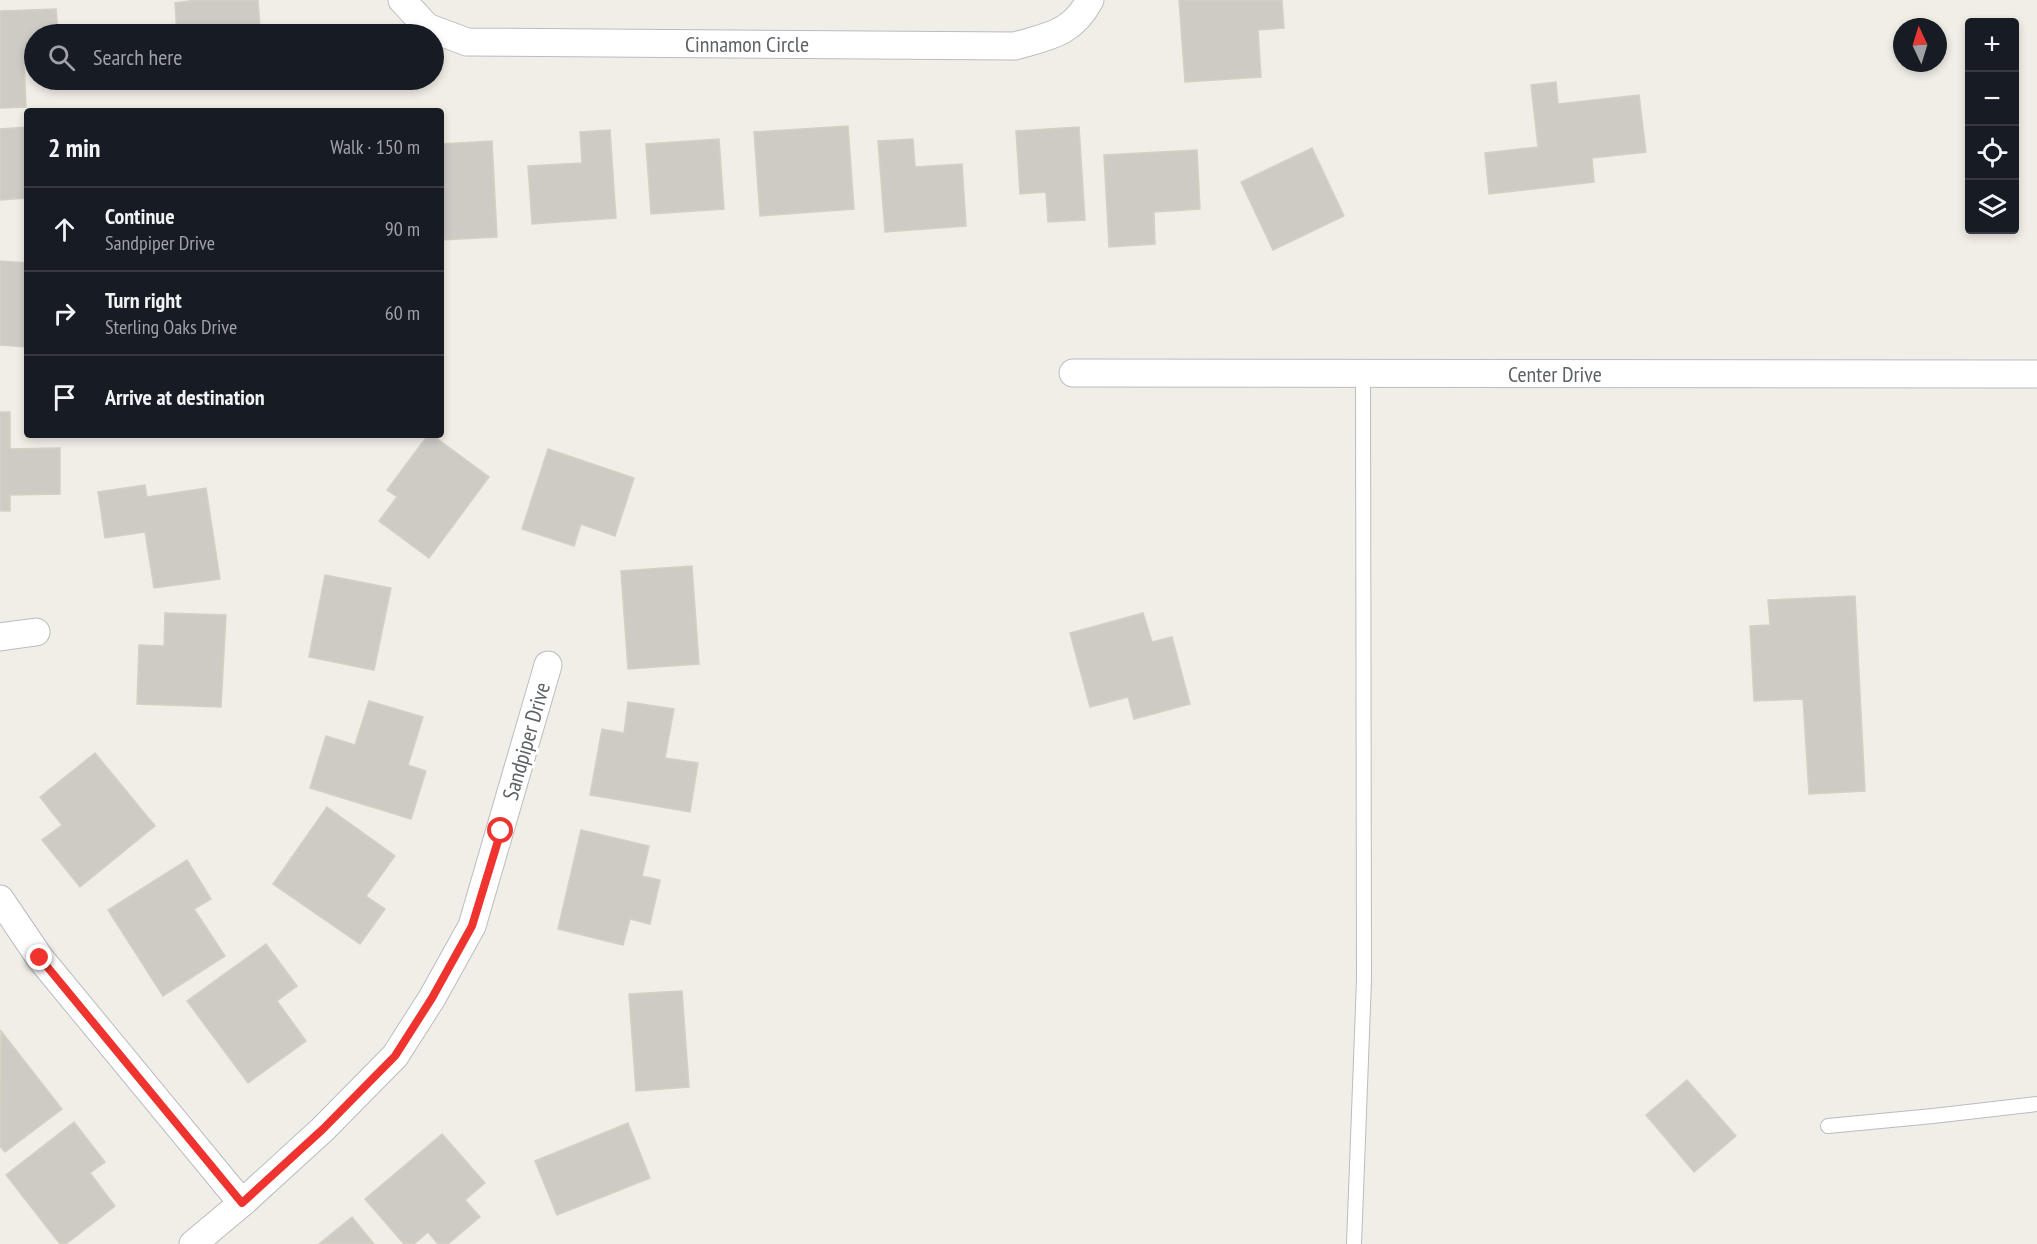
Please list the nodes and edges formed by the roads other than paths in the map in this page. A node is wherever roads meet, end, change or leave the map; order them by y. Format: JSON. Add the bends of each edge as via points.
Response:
{"nodes":[{"id":1,"x":402,"y":0,"type":"edge"},
{"id":2,"x":1090,"y":0,"type":"edge"},
{"id":3,"x":424,"y":24,"type":"edge"},
{"id":4,"x":444,"y":33,"type":"edge"},
{"id":5,"x":1072,"y":373,"type":"dead end"},
{"id":6,"x":1363,"y":373,"type":"junction"},
{"id":7,"x":2037,"y":374,"type":"edge"},
{"id":8,"x":36,"y":632,"type":"dead end"},
{"id":9,"x":0,"y":637,"type":"edge"},
{"id":10,"x":548,"y":665,"type":"dead end"},
{"id":11,"x":0,"y":899,"type":"edge"},
{"id":12,"x":2037,"y":1104,"type":"edge"},
{"id":13,"x":1828,"y":1126,"type":"dead end"},
{"id":14,"x":242,"y":1203,"type":"junction"},
{"id":15,"x":193,"y":1244,"type":"edge"},
{"id":16,"x":1354,"y":1244,"type":"edge"}],
"edges":[{"from":1,"to":3,"type":"street","name":"Cinnamon Circle"},
{"from":2,"to":4,"type":"street","name":"Cinnamon Circle","via":[[1060,33],[1015,46],[467,42]]},
{"from":5,"to":6,"type":"street","name":"Center Drive"},
{"from":6,"to":7,"type":"street","name":"Center Drive"},
{"from":6,"to":16,"type":"lane","via":[[1364,980]]},
{"from":8,"to":9,"type":"street"},
{"from":10,"to":14,"type":"street","name":"Sandpiper Drive","via":[[472,926],[438,988],[395,1056]]},
{"from":11,"to":14,"type":"street","via":[[40,958]]},
{"from":12,"to":13,"type":"lane"},
{"from":14,"to":15,"type":"street","name":"Sandpiper Drive"}]}
